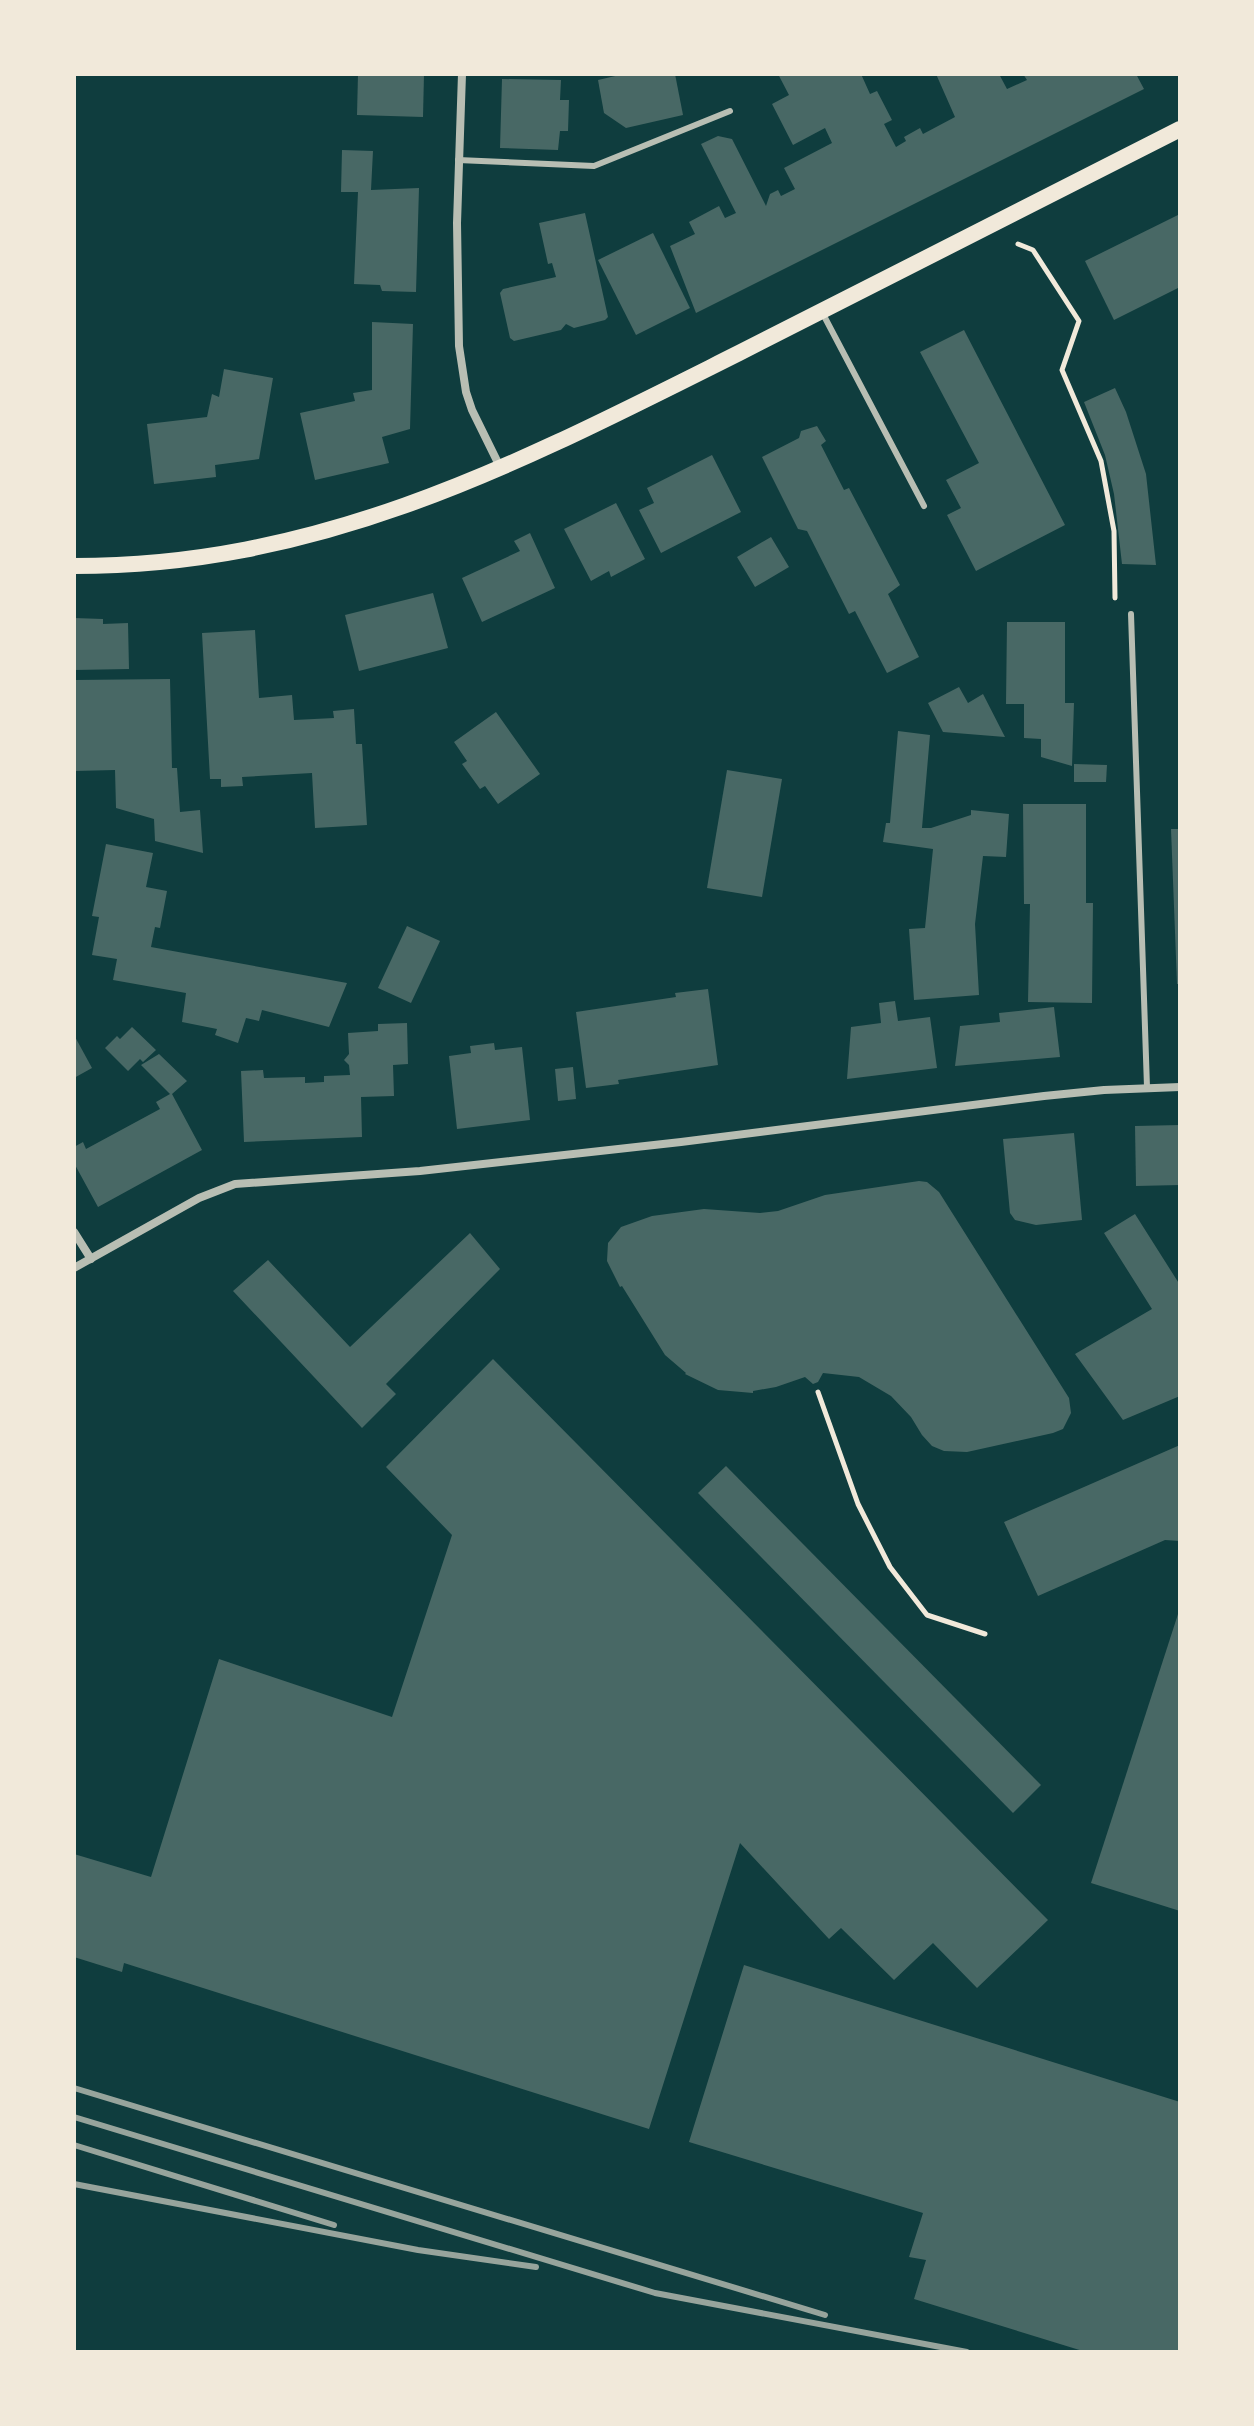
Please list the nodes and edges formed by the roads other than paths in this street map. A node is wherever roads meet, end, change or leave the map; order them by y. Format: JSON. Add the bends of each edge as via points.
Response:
{"nodes":[{"id":1,"x":462,"y":74,"type":"edge"},
{"id":2,"x":730,"y":111,"type":"dead end"},
{"id":3,"x":1180,"y":129,"type":"edge"},
{"id":4,"x":458,"y":160,"type":"junction"},
{"id":5,"x":822,"y":312,"type":"junction"},
{"id":6,"x":501,"y":469,"type":"junction"},
{"id":7,"x":924,"y":506,"type":"dead end"},
{"id":8,"x":74,"y":566,"type":"edge"},
{"id":9,"x":1131,"y":614,"type":"road end"},
{"id":10,"x":1147,"y":1087,"type":"junction"},
{"id":11,"x":1180,"y":1087,"type":"edge"},
{"id":12,"x":74,"y":1232,"type":"edge"},
{"id":13,"x":91,"y":1259,"type":"junction"},
{"id":14,"x":74,"y":1268,"type":"edge"}],
"edges":[{"from":1,"to":4,"type":"street"},
{"from":2,"to":4,"type":"lane","via":[[594,166]]},
{"from":3,"to":5,"type":"main road"},
{"from":4,"to":6,"type":"street","via":[[459,346],[472,410]]},
{"from":5,"to":6,"type":"main road"},
{"from":5,"to":7,"type":"lane"},
{"from":6,"to":8,"type":"main road","via":[[395,511],[274,544],[169,562]]},
{"from":9,"to":10,"type":"lane"},
{"from":10,"to":11,"type":"street"},
{"from":10,"to":13,"type":"street","via":[[420,1171],[235,1184],[199,1198]]},
{"from":12,"to":13,"type":"street"},
{"from":13,"to":14,"type":"street"}]}
